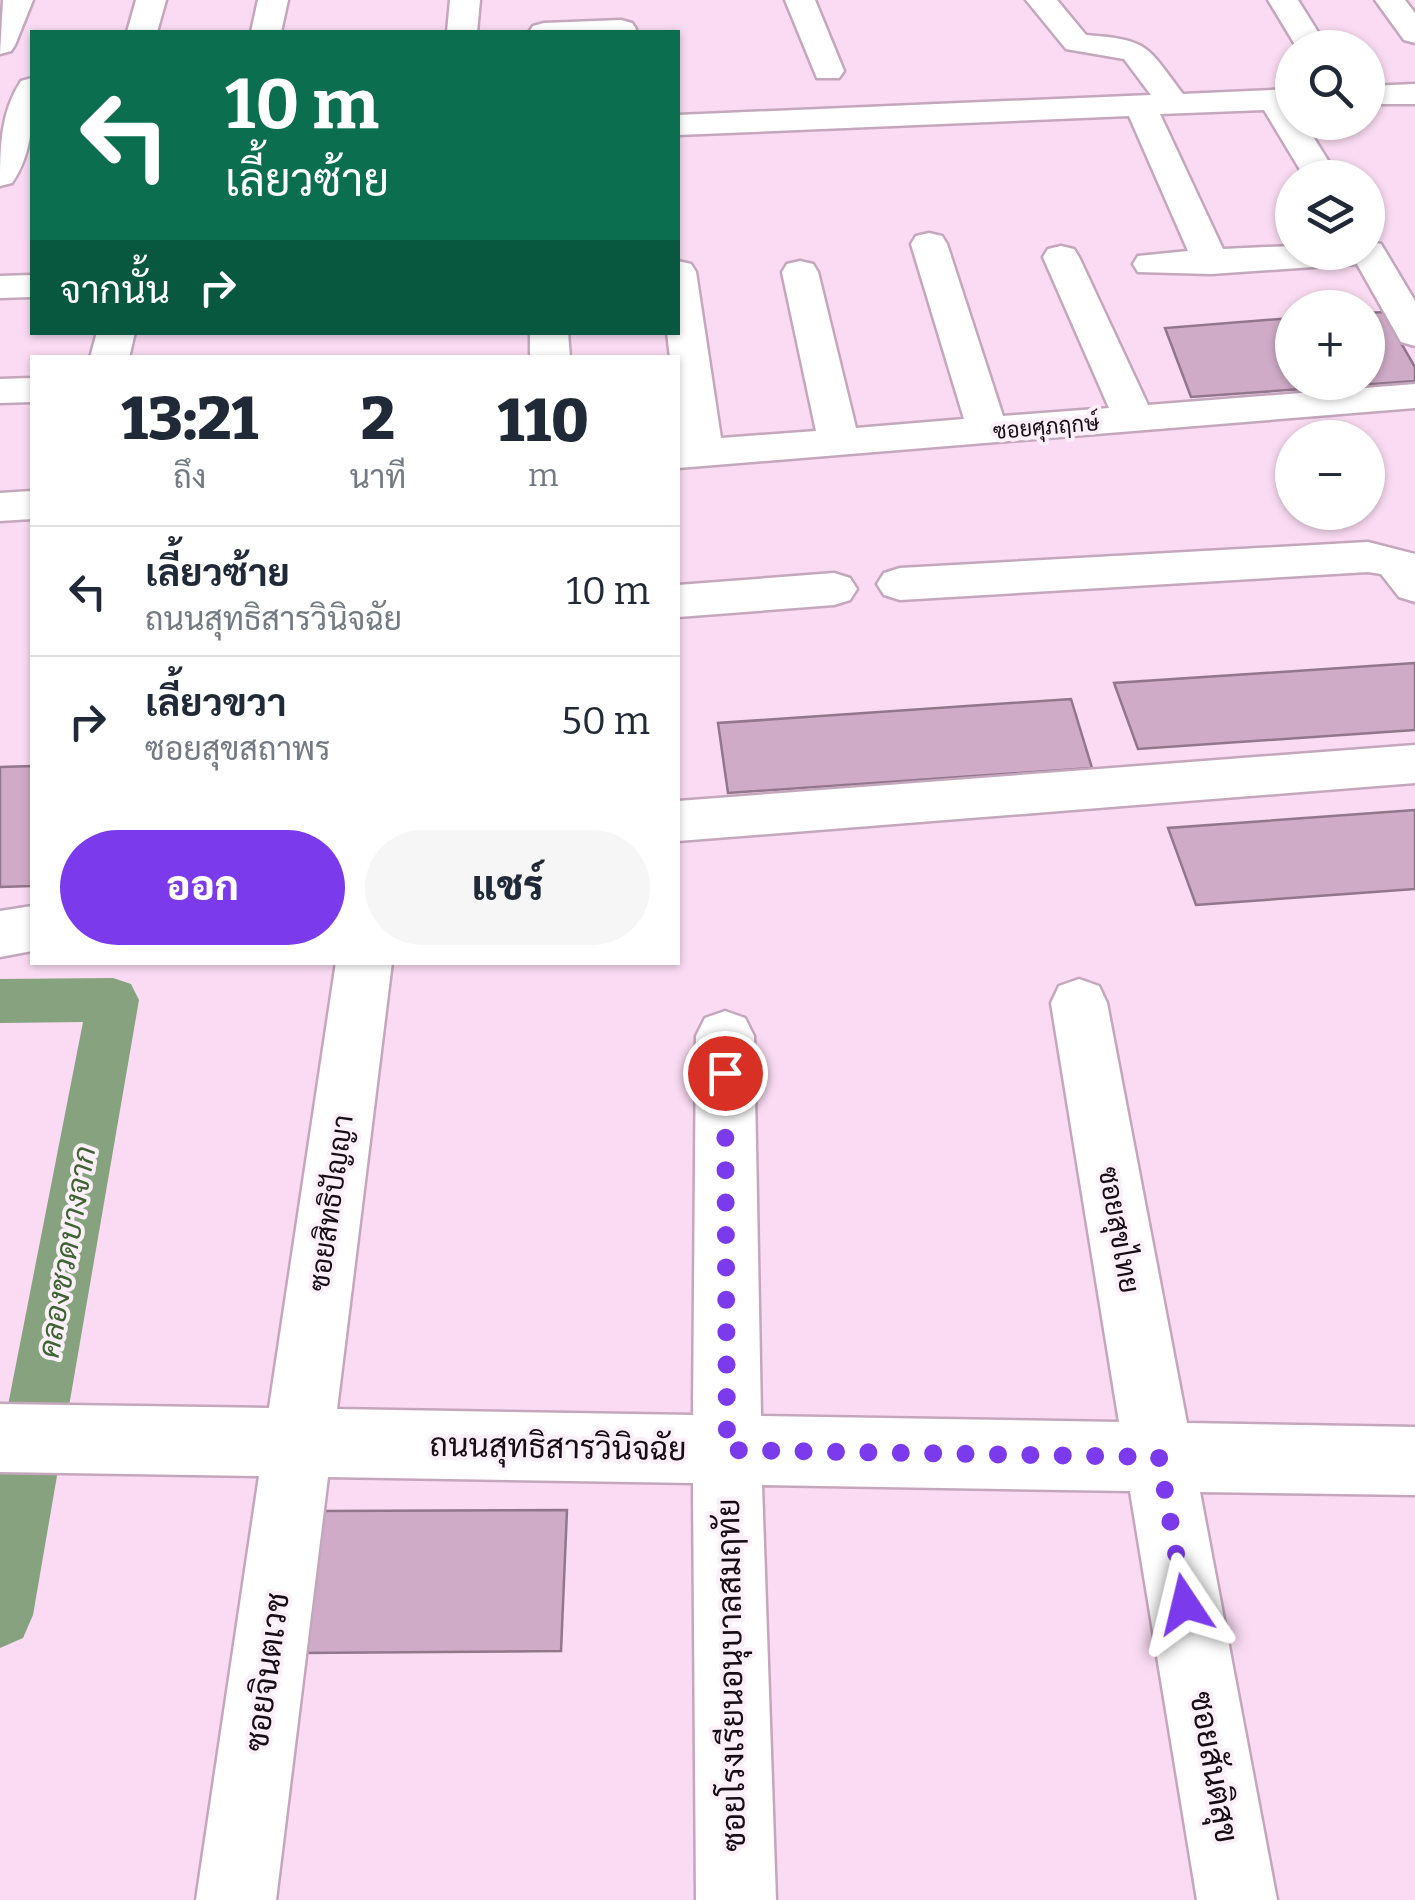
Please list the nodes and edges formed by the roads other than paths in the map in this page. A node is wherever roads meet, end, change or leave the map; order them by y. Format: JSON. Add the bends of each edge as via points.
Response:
{"nodes":[{"id":1,"x":18,"y":0,"type":"edge"},
{"id":2,"x":151,"y":0,"type":"edge"},
{"id":3,"x":273,"y":0,"type":"edge"},
{"id":4,"x":465,"y":0,"type":"edge"},
{"id":5,"x":800,"y":0,"type":"edge"},
{"id":6,"x":1041,"y":0,"type":"edge"},
{"id":7,"x":1283,"y":0,"type":"edge"},
{"id":8,"x":1390,"y":0,"type":"edge"},
{"id":9,"x":619,"y":21,"type":"edge"},
{"id":10,"x":143,"y":30,"type":"edge"},
{"id":11,"x":266,"y":30,"type":"edge"},
{"id":12,"x":462,"y":30,"type":"edge"},
{"id":13,"x":566,"y":30,"type":"edge"},
{"id":14,"x":1302,"y":30,"type":"edge"},
{"id":15,"x":1415,"y":34,"type":"edge"},
{"id":16,"x":0,"y":44,"type":"edge"},
{"id":17,"x":30,"y":57,"type":"edge"},
{"id":18,"x":0,"y":59,"type":"edge"},
{"id":19,"x":828,"y":72,"type":"dead end"},
{"id":20,"x":30,"y":94,"type":"edge"},
{"id":21,"x":1415,"y":94,"type":"edge"},
{"id":22,"x":1385,"y":95,"type":"edge"},
{"id":23,"x":1275,"y":100,"type":"edge"},
{"id":24,"x":1158,"y":106,"type":"junction"},
{"id":25,"x":680,"y":126,"type":"edge"},
{"id":26,"x":0,"y":176,"type":"edge"},
{"id":27,"x":929,"y":244,"type":"dead end"},
{"id":28,"x":1061,"y":257,"type":"dead end"},
{"id":29,"x":1275,"y":258,"type":"edge"},
{"id":30,"x":1211,"y":262,"type":"junction"},
{"id":31,"x":1151,"y":264,"type":"dead end"},
{"id":32,"x":1378,"y":270,"type":"edge"},
{"id":33,"x":800,"y":272,"type":"dead end"},
{"id":34,"x":30,"y":286,"type":"edge"},
{"id":35,"x":0,"y":287,"type":"edge"},
{"id":36,"x":680,"y":302,"type":"edge"},
{"id":37,"x":1415,"y":334,"type":"edge"},
{"id":38,"x":30,"y":390,"type":"edge"},
{"id":39,"x":0,"y":391,"type":"edge"},
{"id":40,"x":1415,"y":396,"type":"edge"},
{"id":41,"x":1136,"y":420,"type":"junction"},
{"id":42,"x":988,"y":432,"type":"junction"},
{"id":43,"x":839,"y":444,"type":"junction"},
{"id":44,"x":690,"y":454,"type":"edge"},
{"id":45,"x":30,"y":505,"type":"edge"},
{"id":46,"x":0,"y":507,"type":"edge"},
{"id":47,"x":900,"y":584,"type":"dead end"},
{"id":48,"x":1415,"y":586,"type":"edge"},
{"id":49,"x":834,"y":589,"type":"dead end"},
{"id":50,"x":680,"y":601,"type":"edge"},
{"id":51,"x":1415,"y":764,"type":"edge"},
{"id":52,"x":680,"y":820,"type":"edge"},
{"id":53,"x":30,"y":929,"type":"edge"},
{"id":54,"x":0,"y":934,"type":"edge"},
{"id":55,"x":364,"y":965,"type":"edge"},
{"id":56,"x":1079,"y":1002,"type":"dead end"},
{"id":57,"x":725,"y":1036,"type":"dead end"},
{"id":58,"x":1,"y":1438,"type":"edge"},
{"id":59,"x":298,"y":1443,"type":"junction"},
{"id":60,"x":727,"y":1450,"type":"junction"},
{"id":61,"x":1159,"y":1457,"type":"junction"},
{"id":62,"x":1415,"y":1460,"type":"edge"},
{"id":63,"x":236,"y":1900,"type":"edge"},
{"id":64,"x":736,"y":1900,"type":"edge"},
{"id":65,"x":1237,"y":1900,"type":"edge"}],
"edges":[{"from":1,"to":16,"type":"street"},
{"from":2,"to":10,"type":"street"},
{"from":3,"to":11,"type":"street"},
{"from":4,"to":12,"type":"street"},
{"from":5,"to":19,"type":"street"},
{"from":6,"to":24,"type":"street","via":[[1076,43],[1135,52]]},
{"from":7,"to":14,"type":"street"},
{"from":8,"to":15,"type":"street"},
{"from":9,"to":13,"type":"street"},
{"from":17,"to":18,"type":"street"},
{"from":20,"to":26,"type":"street"},
{"from":21,"to":22,"type":"street"},
{"from":23,"to":24,"type":"street"},
{"from":24,"to":25,"type":"street"},
{"from":24,"to":30,"type":"street"},
{"from":27,"to":42,"type":"street"},
{"from":28,"to":41,"type":"street"},
{"from":29,"to":30,"type":"street"},
{"from":30,"to":31,"type":"street"},
{"from":32,"to":37,"type":"street"},
{"from":33,"to":43,"type":"street"},
{"from":34,"to":35,"type":"street"},
{"from":36,"to":44,"type":"street"},
{"from":38,"to":39,"type":"street"},
{"from":40,"to":41,"type":"street","name":"ซอยศุภฤกษ์"},
{"from":41,"to":42,"type":"street","name":"ซอยศุภฤกษ์"},
{"from":42,"to":43,"type":"street","name":"ซอยศุภฤกษ์"},
{"from":43,"to":44,"type":"street","name":"ซอยศุภฤกษ์"},
{"from":45,"to":46,"type":"street"},
{"from":47,"to":48,"type":"street","via":[[1368,557],[1405,567]]},
{"from":49,"to":50,"type":"street"},
{"from":51,"to":52,"type":"street"},
{"from":53,"to":54,"type":"street"},
{"from":55,"to":59,"type":"street","name":"ซอยสิทธิปัญญา"},
{"from":56,"to":61,"type":"street","name":"ซอยสุขไทย"},
{"from":57,"to":60,"type":"street","name":"ซอยโรงเรียนอนุบาลสมฤทัย"},
{"from":58,"to":59,"type":"street","name":"ถนนสุทธิสารวินิจฉัย"},
{"from":59,"to":60,"type":"street","name":"ถนนสุทธิสารวินิจฉัย"},
{"from":59,"to":63,"type":"street","name":"ซอยจินตเวช"},
{"from":60,"to":61,"type":"street","name":"ถนนสุทธิสารวินิจฉัย"},
{"from":60,"to":64,"type":"street","name":"ซอยโรงเรียนอนุบาลสมฤทัย"},
{"from":61,"to":62,"type":"street","name":"ถนนสุทธิสารวินิจฉัย"},
{"from":61,"to":65,"type":"street","name":"ซอยสันติสุข"}]}
